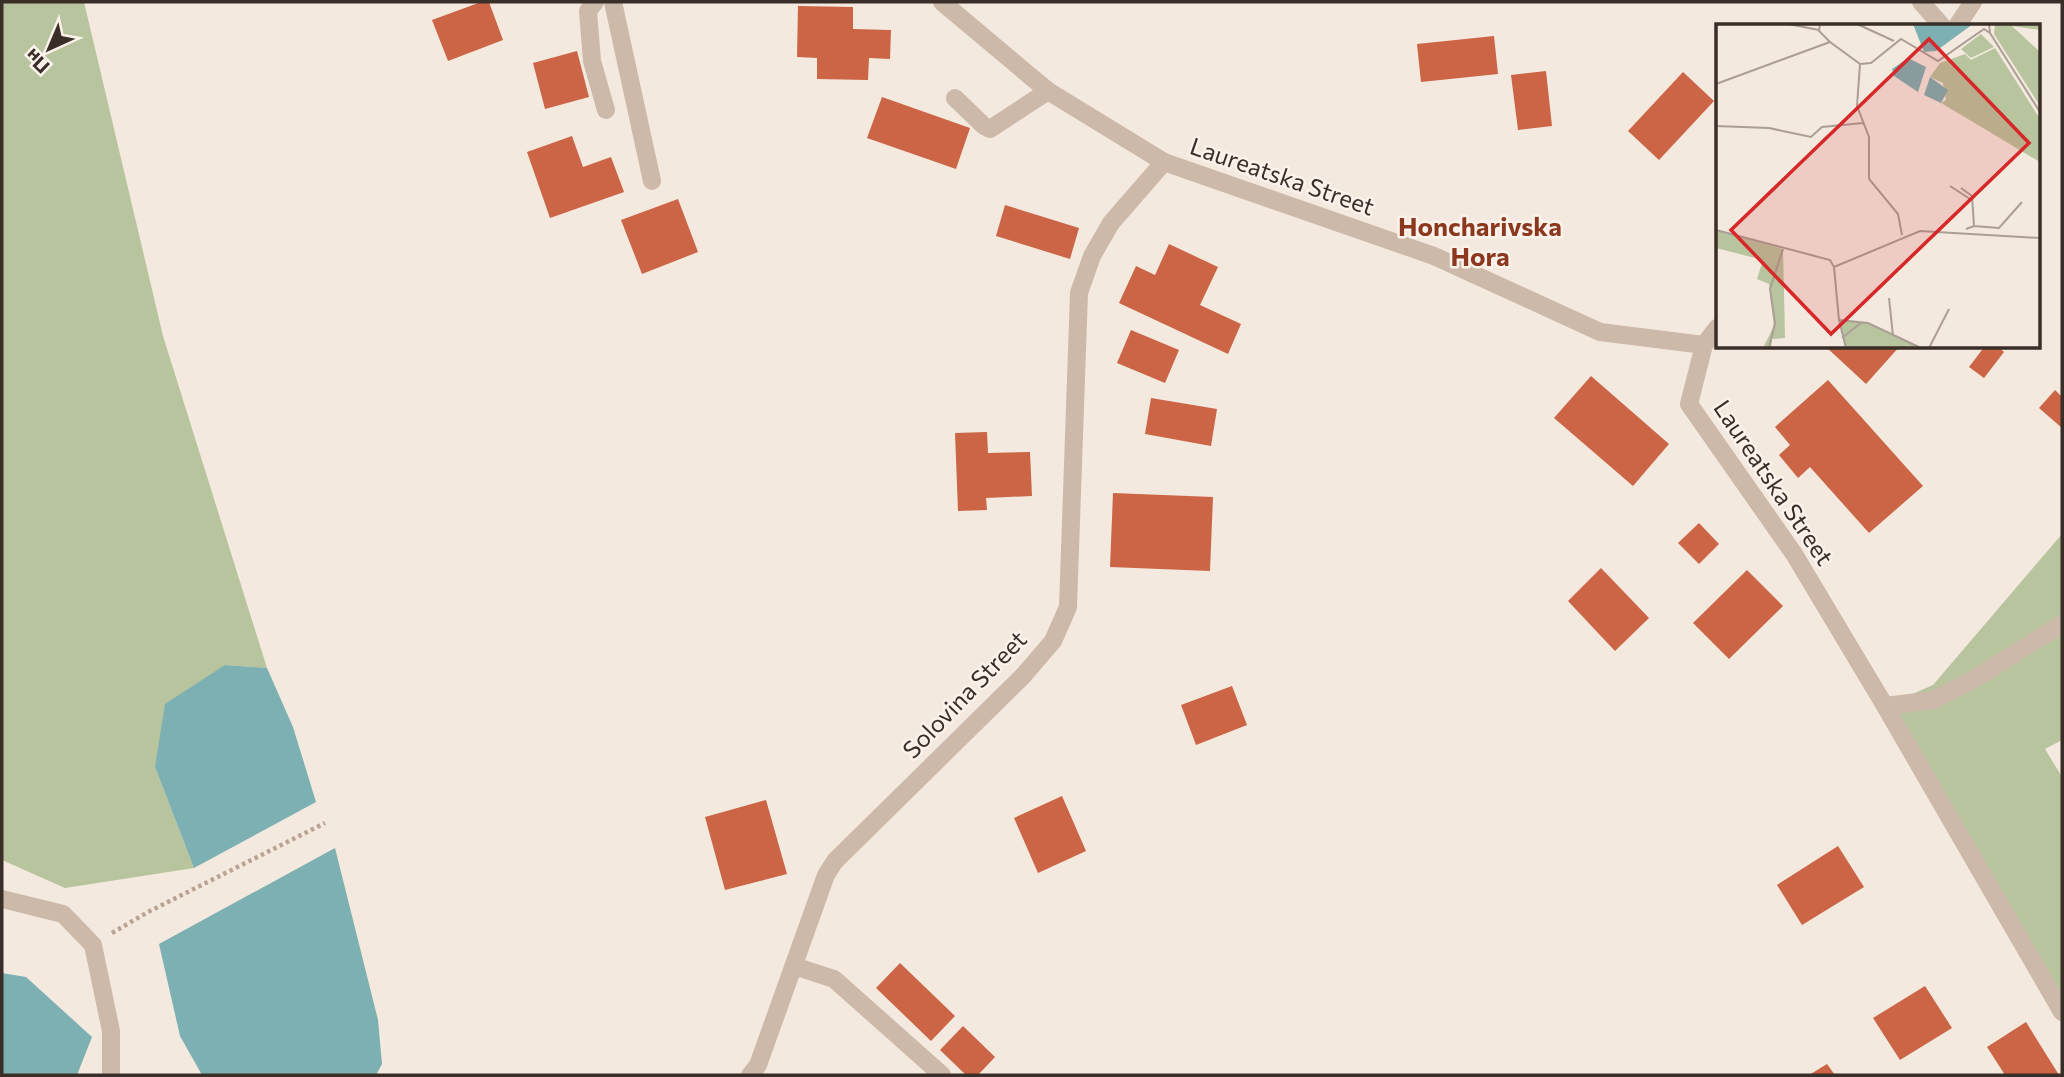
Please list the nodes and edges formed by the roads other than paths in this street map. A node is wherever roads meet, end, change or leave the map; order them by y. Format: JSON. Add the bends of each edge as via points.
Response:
{"nodes":[{"id":1,"x":595,"y":2,"type":"edge"},
{"id":2,"x":613,"y":2,"type":"edge"},
{"id":3,"x":942,"y":2,"type":"edge"},
{"id":4,"x":1921,"y":2,"type":"edge"},
{"id":5,"x":1973,"y":2,"type":"edge"},
{"id":6,"x":1940,"y":24,"type":"edge"},
{"id":7,"x":1958,"y":24,"type":"edge"},
{"id":8,"x":1048,"y":91,"type":"junction"},
{"id":9,"x":955,"y":98,"type":"dead end"},
{"id":10,"x":606,"y":110,"type":"dead end"},
{"id":11,"x":1164,"y":162,"type":"junction"},
{"id":12,"x":652,"y":181,"type":"dead end"},
{"id":13,"x":1716,"y":329,"type":"edge"},
{"id":14,"x":1704,"y":345,"type":"junction"},
{"id":15,"x":2062,"y":624,"type":"edge"},
{"id":16,"x":1885,"y":706,"type":"junction"},
{"id":17,"x":2,"y":899,"type":"edge"},
{"id":18,"x":794,"y":966,"type":"junction"},
{"id":19,"x":2062,"y":1012,"type":"edge"},
{"id":20,"x":111,"y":1075,"type":"edge"},
{"id":21,"x":750,"y":1075,"type":"edge"},
{"id":22,"x":942,"y":1075,"type":"edge"}],
"edges":[{"from":1,"to":10,"type":"street","via":[[588,11],[592,61]]},
{"from":2,"to":12,"type":"street"},
{"from":3,"to":8,"type":"street","name":"Laureatska Street"},
{"from":4,"to":6,"type":"street"},
{"from":5,"to":7,"type":"street"},
{"from":8,"to":9,"type":"street","via":[[990,129]]},
{"from":8,"to":11,"type":"street","name":"Laureatska Street"},
{"from":11,"to":14,"type":"street","name":"Laureatska Street","via":[[1434,256],[1600,332]]},
{"from":11,"to":18,"type":"street","name":"Solovina Street","via":[[1111,223],[1092,256],[1079,293],[1068,607],[1058,629],[1023,676],[835,861],[826,874]]},
{"from":13,"to":14,"type":"street"},
{"from":14,"to":16,"type":"street","name":"Laureatska Street","via":[[1689,404],[1794,554]]},
{"from":15,"to":16,"type":"street","via":[[1934,699]]},
{"from":16,"to":19,"type":"street","name":"Laureatska Street"},
{"from":17,"to":20,"type":"street","via":[[63,914],[93,945],[111,1031]]},
{"from":18,"to":21,"type":"street","name":"Solovina Street","via":[[758,1065]]},
{"from":18,"to":22,"type":"street","via":[[834,979]]}]}
